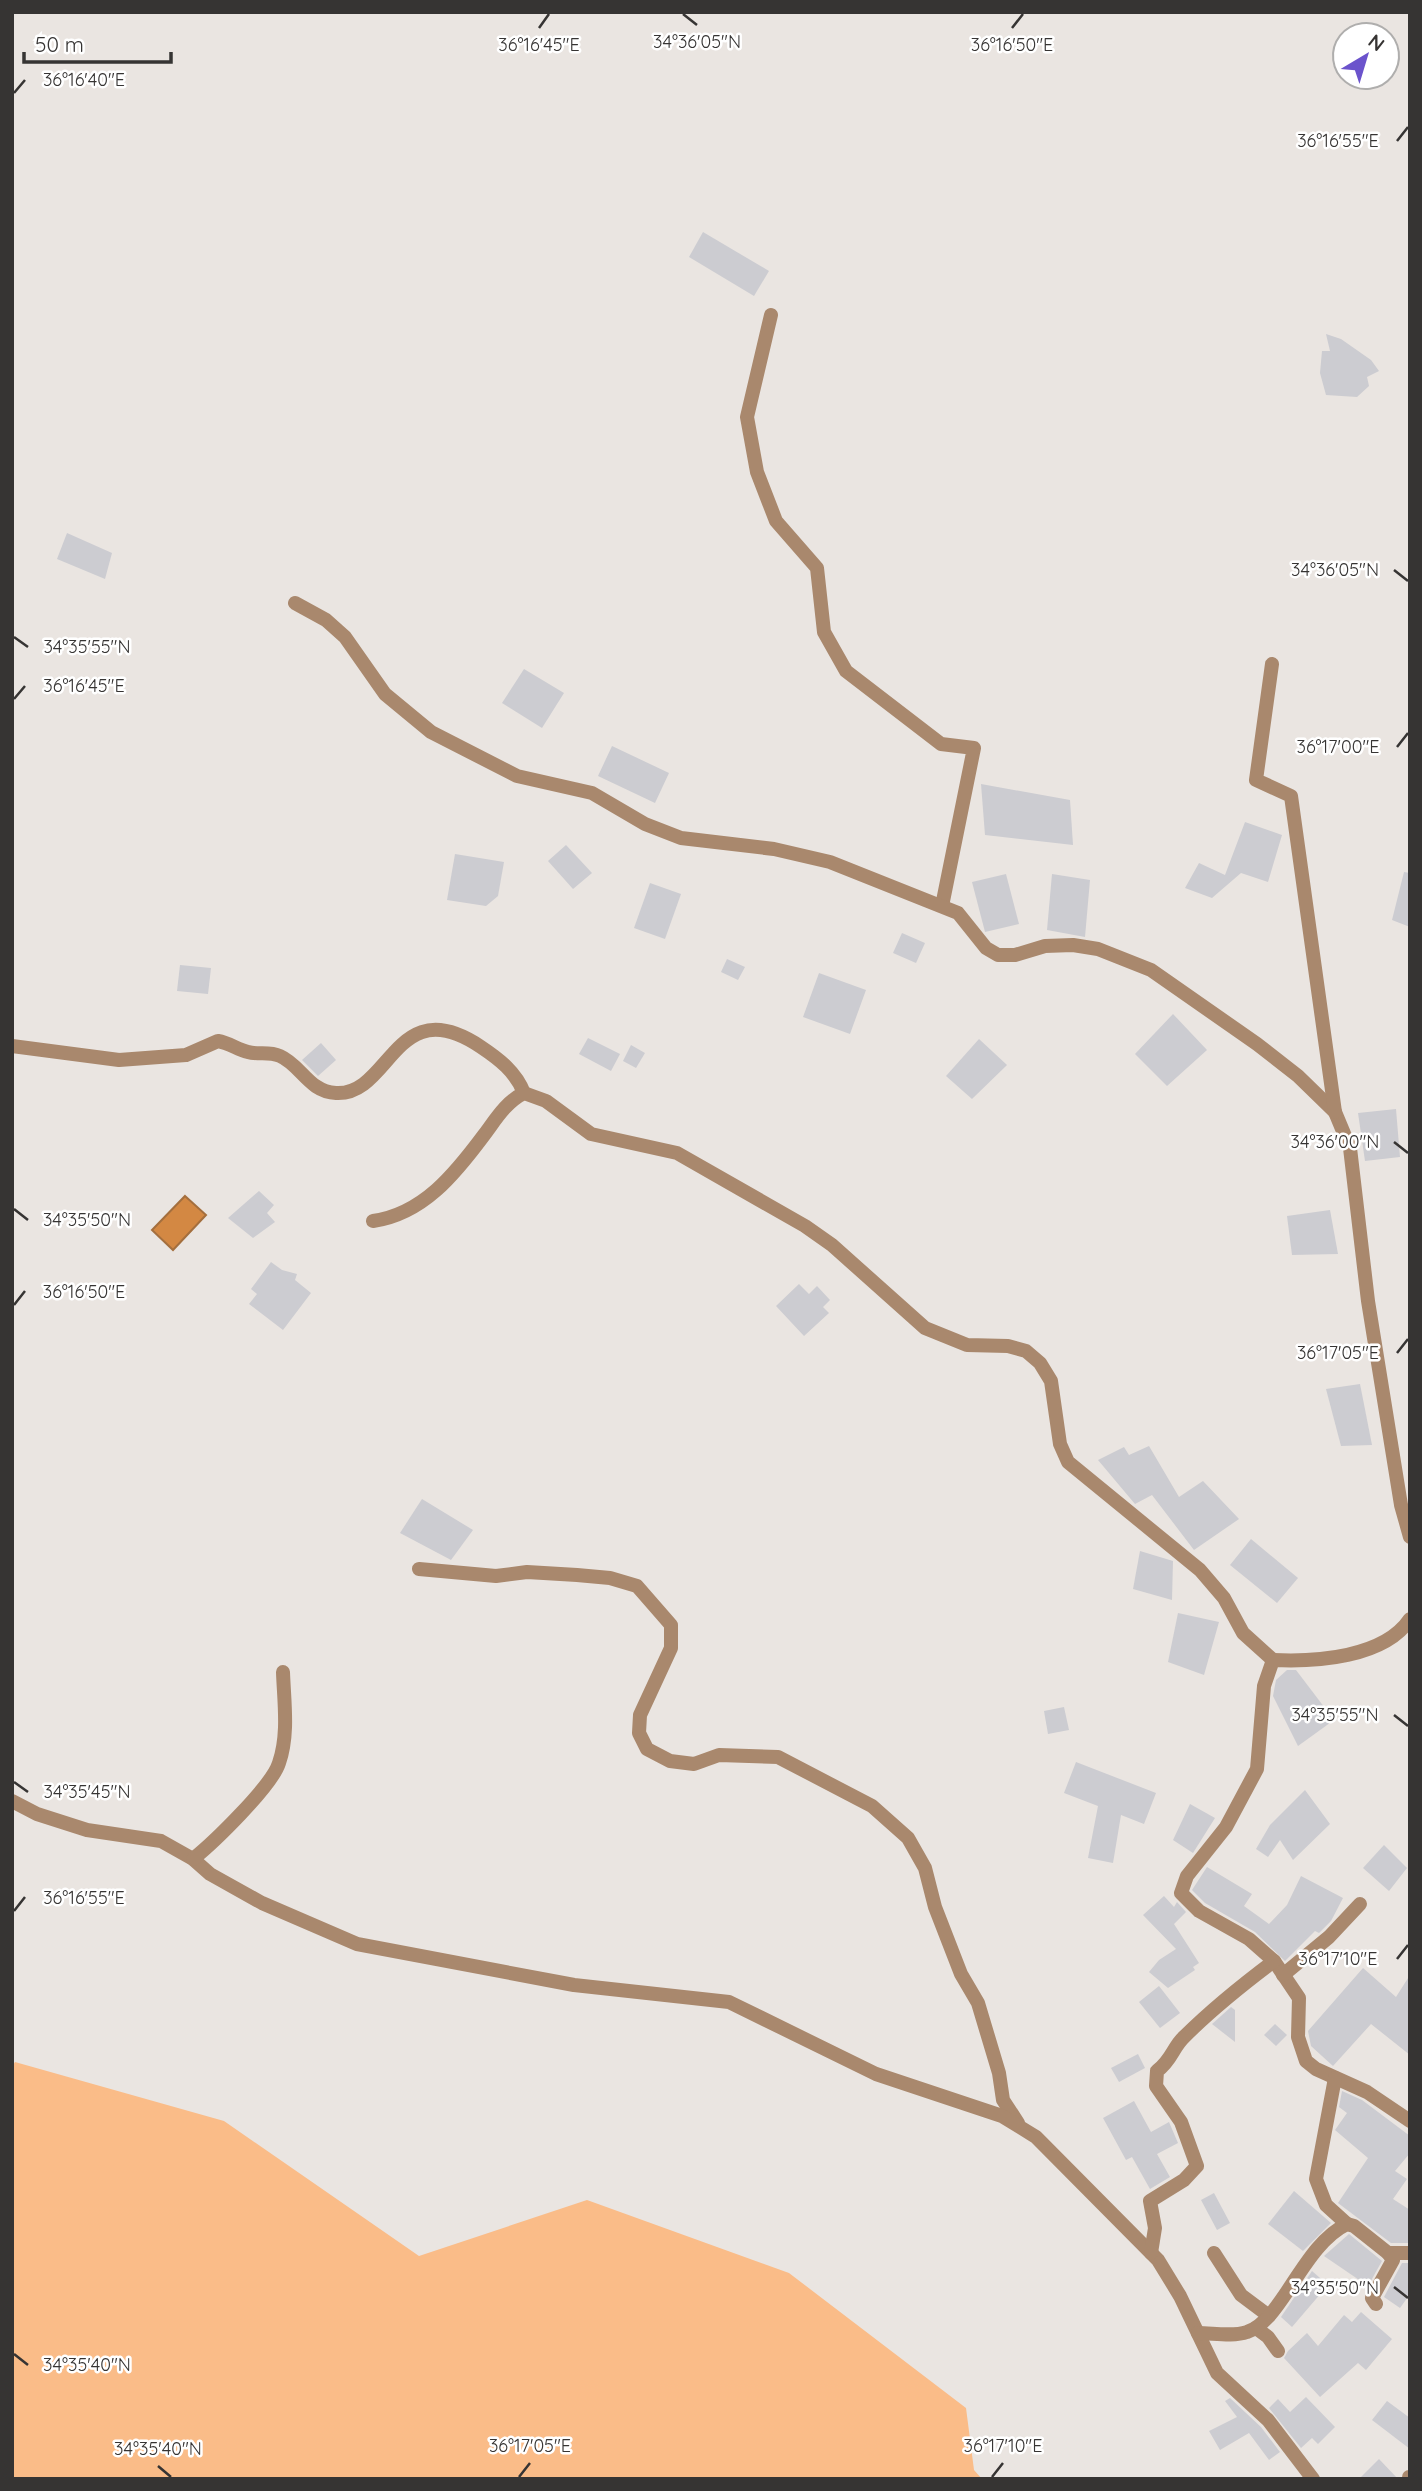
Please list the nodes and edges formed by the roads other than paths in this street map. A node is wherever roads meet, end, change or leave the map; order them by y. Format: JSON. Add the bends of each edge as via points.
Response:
{"nodes":[{"id":1,"x":771,"y":316,"type":"dead end"},
{"id":2,"x":295,"y":603,"type":"dead end"},
{"id":3,"x":1272,"y":664,"type":"dead end"},
{"id":4,"x":942,"y":906,"type":"junction"},
{"id":5,"x":12,"y":1046,"type":"edge"},
{"id":6,"x":524,"y":1093,"type":"junction"},
{"id":7,"x":1335,"y":1112,"type":"junction"},
{"id":8,"x":373,"y":1221,"type":"dead end"},
{"id":9,"x":1409,"y":1534,"type":"edge"},
{"id":10,"x":419,"y":1569,"type":"dead end"},
{"id":11,"x":1410,"y":1619,"type":"edge"},
{"id":12,"x":1273,"y":1660,"type":"junction"},
{"id":13,"x":283,"y":1672,"type":"dead end"},
{"id":14,"x":12,"y":1801,"type":"edge"},
{"id":15,"x":193,"y":1858,"type":"junction"},
{"id":16,"x":1360,"y":1904,"type":"dead end"},
{"id":17,"x":1273,"y":1961,"type":"junction"},
{"id":18,"x":1283,"y":1975,"type":"junction"},
{"id":19,"x":1335,"y":2078,"type":"junction"},
{"id":20,"x":1410,"y":2121,"type":"edge"},
{"id":21,"x":1018,"y":2124,"type":"junction"},
{"id":22,"x":1347,"y":2224,"type":"junction"},
{"id":23,"x":1151,"y":2253,"type":"junction"},
{"id":24,"x":1214,"y":2253,"type":"dead end"},
{"id":25,"x":1388,"y":2253,"type":"junction"},
{"id":26,"x":1410,"y":2253,"type":"edge"},
{"id":27,"x":1376,"y":2304,"type":"dead end"},
{"id":28,"x":1269,"y":2316,"type":"junction"},
{"id":29,"x":1256,"y":2328,"type":"junction"},
{"id":30,"x":1198,"y":2333,"type":"junction"},
{"id":31,"x":1278,"y":2351,"type":"dead end"},
{"id":32,"x":1313,"y":2479,"type":"edge"}],
"edges":[{"from":1,"to":4,"type":"street","via":[[747,417],[757,472],[776,521],[817,568],[824,632],[846,671],[941,744],[974,748]]},
{"from":2,"to":4,"type":"street","via":[[345,637],[374,682],[412,718],[454,746],[517,776],[592,793],[681,838],[798,853]]},
{"from":3,"to":7,"type":"street","via":[[1256,780],[1291,796]]},
{"from":4,"to":7,"type":"street","via":[[967,920],[986,948],[998,955],[1073,945],[1151,970],[1257,1044]]},
{"from":5,"to":6,"type":"street","via":[[119,1060],[186,1055],[218,1041],[250,1053],[280,1056],[309,1083],[339,1094],[358,1088],[414,1033],[440,1031],[489,1052],[516,1077]]},
{"from":6,"to":8,"type":"street","via":[[509,1103],[463,1163],[421,1204],[392,1218]]},
{"from":6,"to":12,"type":"street","via":[[546,1101],[592,1134],[666,1150],[703,1166],[820,1235],[925,1328],[967,1345],[1008,1346],[1032,1356],[1051,1381],[1060,1444],[1068,1462],[1200,1570],[1224,1598],[1243,1633]]},
{"from":7,"to":9,"type":"street","via":[[1350,1148],[1368,1301]]},
{"from":10,"to":21,"type":"street","via":[[496,1576],[527,1572],[577,1575],[637,1586],[671,1625],[671,1648],[640,1715],[639,1732],[647,1749],[670,1761],[694,1764],[719,1755],[778,1757],[872,1806],[908,1838],[925,1868],[961,1974],[978,2003],[1003,2100]]},
{"from":11,"to":12,"type":"street","via":[[1404,1628],[1357,1654]]},
{"from":12,"to":17,"type":"street","via":[[1264,1686],[1257,1769],[1226,1827],[1187,1876],[1181,1894],[1199,1911],[1249,1939]]},
{"from":13,"to":15,"type":"street","via":[[286,1702],[279,1763],[229,1827]]},
{"from":14,"to":15,"type":"street","via":[[87,1830],[161,1841]]},
{"from":15,"to":21,"type":"street","via":[[210,1874],[262,1903],[357,1944],[564,1984],[729,2002],[876,2074]]},
{"from":16,"to":18,"type":"street"},
{"from":17,"to":18,"type":"street"},
{"from":17,"to":23,"type":"street","via":[[1228,1994],[1181,2039],[1169,2063],[1157,2071],[1156,2086],[1181,2122],[1197,2166],[1150,2201],[1155,2228]]},
{"from":18,"to":19,"type":"street","via":[[1299,1998],[1301,2052],[1316,2069]]},
{"from":19,"to":20,"type":"street","via":[[1367,2092]]},
{"from":19,"to":22,"type":"street","via":[[1316,2179],[1326,2205]]},
{"from":21,"to":23,"type":"street"},
{"from":22,"to":25,"type":"street"},
{"from":22,"to":28,"type":"street","via":[[1327,2236],[1311,2254]]},
{"from":23,"to":30,"type":"street","via":[[1169,2276]]},
{"from":24,"to":28,"type":"street","via":[[1241,2295]]},
{"from":25,"to":26,"type":"street"},
{"from":25,"to":27,"type":"street","via":[[1392,2267],[1372,2298]]},
{"from":28,"to":29,"type":"street"},
{"from":29,"to":30,"type":"street","via":[[1237,2334]]},
{"from":29,"to":31,"type":"street"},
{"from":30,"to":32,"type":"street","via":[[1217,2374],[1268,2420]]}]}
